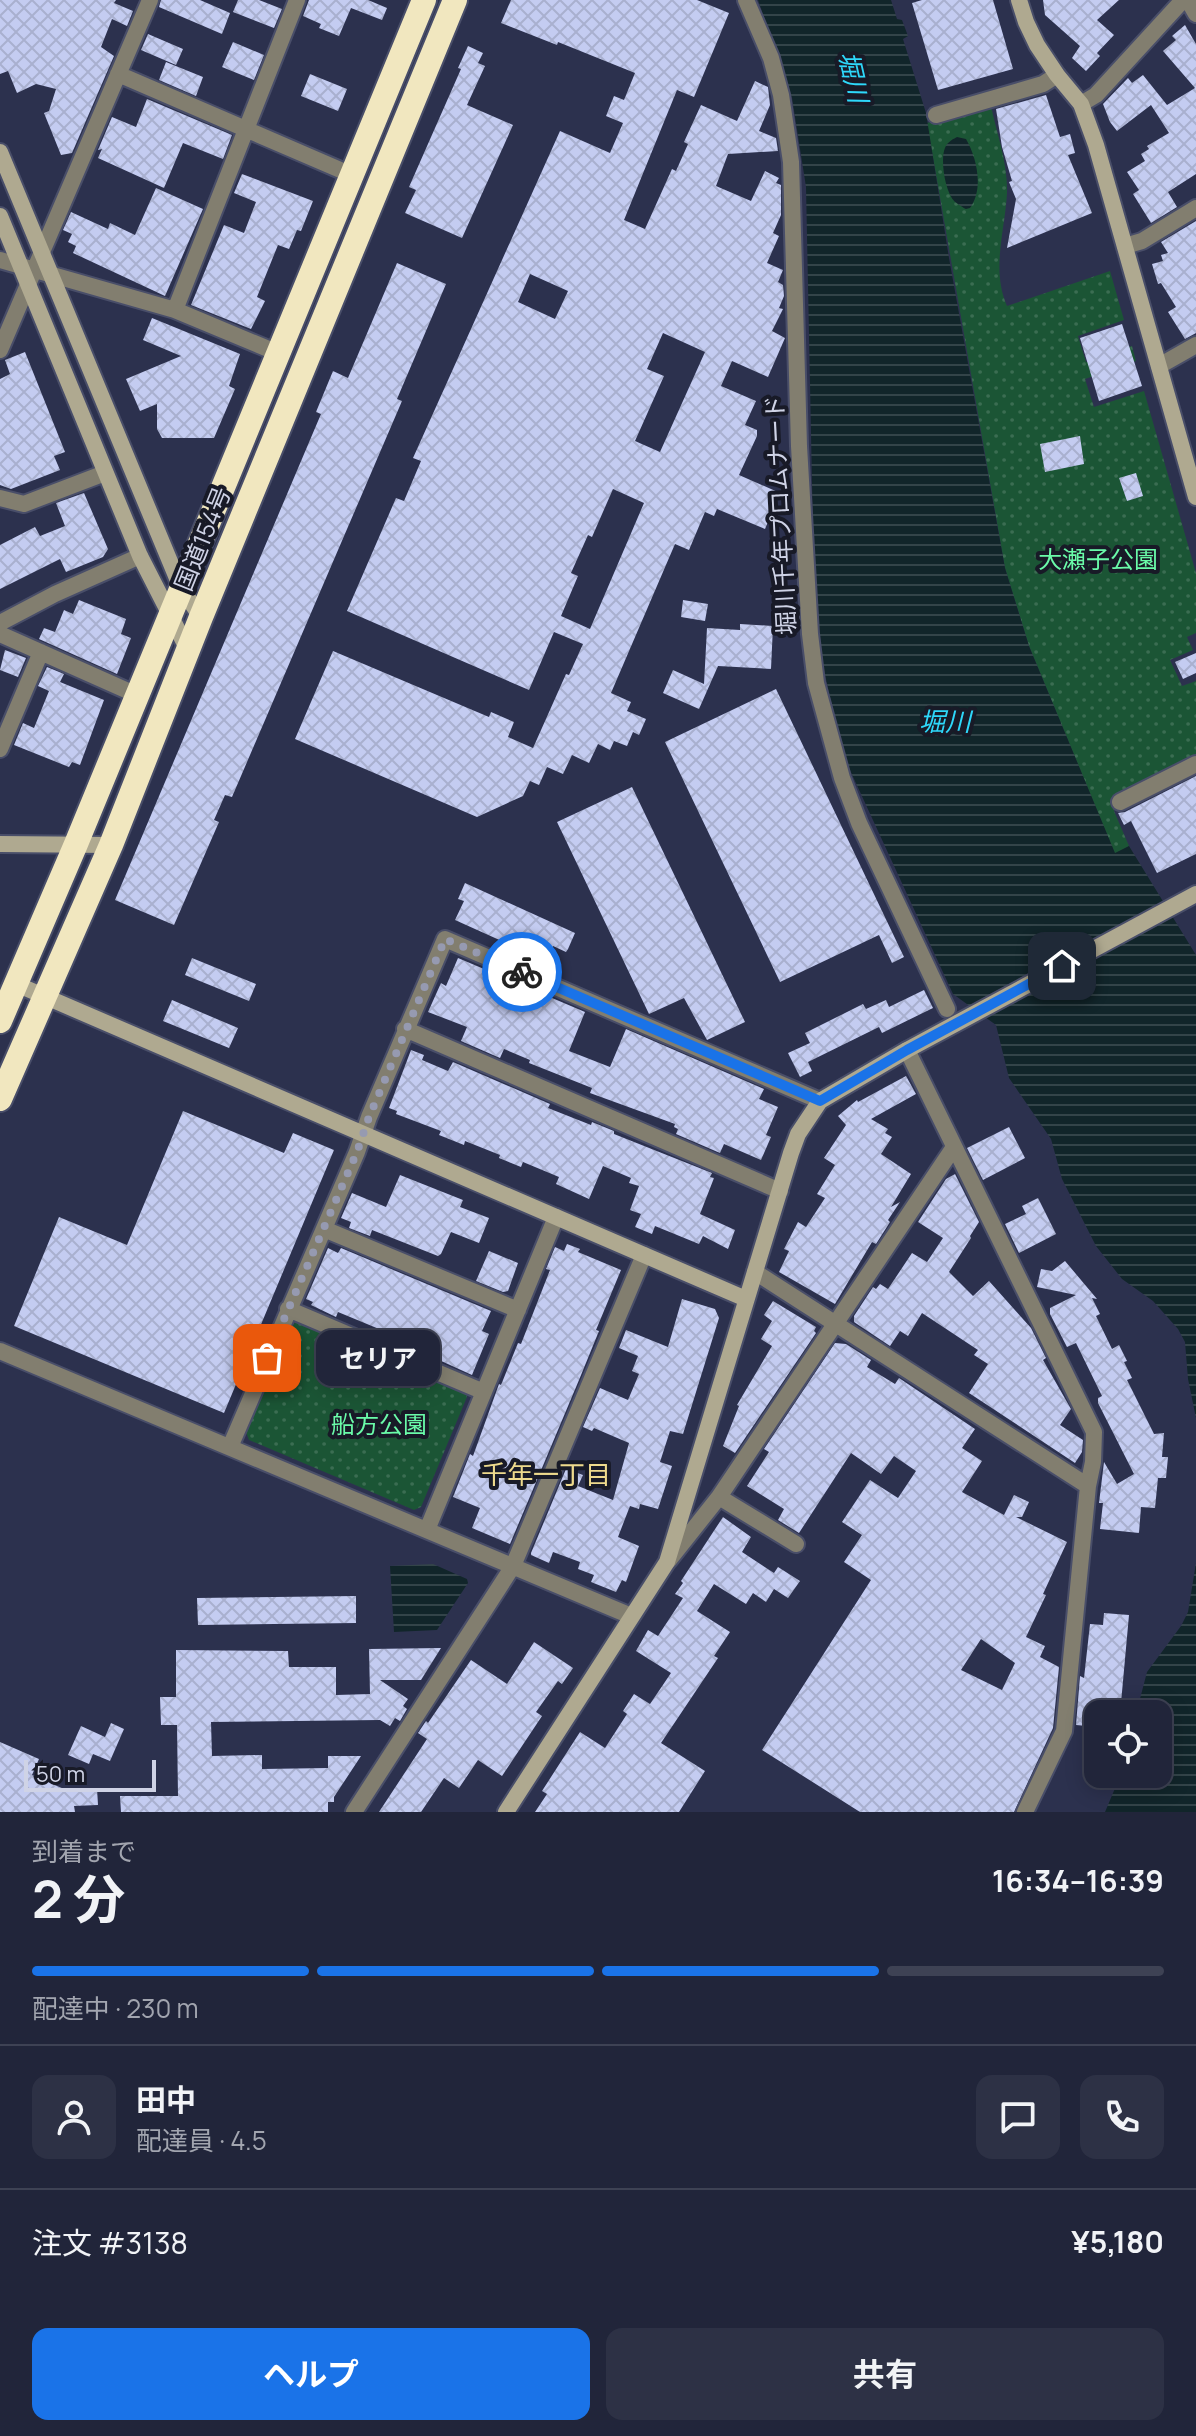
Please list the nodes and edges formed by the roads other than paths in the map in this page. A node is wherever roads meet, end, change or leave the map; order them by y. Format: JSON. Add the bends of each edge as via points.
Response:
{"nodes":[{"id":1,"x":150,"y":0,"type":"edge"},
{"id":2,"x":297,"y":0,"type":"edge"},
{"id":3,"x":424,"y":0,"type":"edge"},
{"id":4,"x":455,"y":0,"type":"edge"},
{"id":5,"x":746,"y":0,"type":"edge"},
{"id":6,"x":1019,"y":0,"type":"edge"},
{"id":7,"x":1185,"y":0,"type":"edge"},
{"id":8,"x":1196,"y":14,"type":"edge"},
{"id":9,"x":118,"y":74,"type":"junction"},
{"id":10,"x":1057,"y":75,"type":"junction"},
{"id":11,"x":1081,"y":104,"type":"junction"},
{"id":12,"x":936,"y":115,"type":"dead end"},
{"id":13,"x":246,"y":129,"type":"junction"},
{"id":14,"x":0,"y":152,"type":"edge"},
{"id":15,"x":352,"y":175,"type":"junction"},
{"id":16,"x":1196,"y":208,"type":"edge"},
{"id":17,"x":0,"y":216,"type":"edge"},
{"id":18,"x":1125,"y":246,"type":"junction"},
{"id":19,"x":41,"y":251,"type":"junction"},
{"id":20,"x":0,"y":260,"type":"edge"},
{"id":21,"x":33,"y":273,"type":"junction"},
{"id":22,"x":175,"y":310,"type":"junction"},
{"id":23,"x":1196,"y":345,"type":"edge"},
{"id":24,"x":0,"y":350,"type":"edge"},
{"id":25,"x":278,"y":353,"type":"junction"},
{"id":26,"x":1159,"y":366,"type":"junction"},
{"id":27,"x":1192,"y":469,"type":"edge"},
{"id":28,"x":105,"y":473,"type":"junction"},
{"id":29,"x":1196,"y":497,"type":"edge"},
{"id":30,"x":0,"y":498,"type":"edge"},
{"id":31,"x":140,"y":556,"type":"junction"},
{"id":32,"x":181,"y":588,"type":"junction"},
{"id":33,"x":169,"y":617,"type":"junction"},
{"id":34,"x":201,"y":617,"type":"junction"},
{"id":35,"x":0,"y":623,"type":"edge"},
{"id":36,"x":0,"y":634,"type":"edge"},
{"id":37,"x":188,"y":650,"type":"junction"},
{"id":38,"x":41,"y":652,"type":"junction"},
{"id":39,"x":137,"y":695,"type":"junction"},
{"id":40,"x":0,"y":749,"type":"edge"},
{"id":41,"x":1196,"y":764,"type":"edge"},
{"id":42,"x":1120,"y":802,"type":"dead end"},
{"id":43,"x":0,"y":844,"type":"edge"},
{"id":44,"x":76,"y":844,"type":"junction"},
{"id":45,"x":111,"y":845,"type":"junction"},
{"id":46,"x":1196,"y":894,"type":"edge"},
{"id":47,"x":16,"y":984,"type":"junction"},
{"id":48,"x":46,"y":995,"type":"junction"},
{"id":49,"x":952,"y":1016,"type":"junction"},
{"id":50,"x":0,"y":1021,"type":"edge"},
{"id":51,"x":405,"y":1029,"type":"junction"},
{"id":52,"x":907,"y":1050,"type":"junction"},
{"id":53,"x":0,"y":1099,"type":"edge"},
{"id":54,"x":820,"y":1101,"type":"junction"},
{"id":55,"x":364,"y":1133,"type":"junction"},
{"id":56,"x":954,"y":1147,"type":"junction"},
{"id":57,"x":780,"y":1191,"type":"junction"},
{"id":58,"x":556,"y":1217,"type":"junction"},
{"id":59,"x":324,"y":1229,"type":"junction"},
{"id":60,"x":644,"y":1255,"type":"junction"},
{"id":61,"x":755,"y":1272,"type":"junction"},
{"id":62,"x":746,"y":1299,"type":"junction"},
{"id":63,"x":288,"y":1309,"type":"junction"},
{"id":64,"x":518,"y":1310,"type":"junction"},
{"id":65,"x":835,"y":1323,"type":"junction"},
{"id":66,"x":0,"y":1351,"type":"edge"},
{"id":67,"x":484,"y":1392,"type":"junction"},
{"id":68,"x":230,"y":1447,"type":"junction"},
{"id":69,"x":1088,"y":1486,"type":"junction"},
{"id":70,"x":719,"y":1497,"type":"junction"},
{"id":71,"x":427,"y":1530,"type":"junction"},
{"id":72,"x":796,"y":1544,"type":"dead end"},
{"id":73,"x":667,"y":1562,"type":"junction"},
{"id":74,"x":513,"y":1566,"type":"junction"},
{"id":75,"x":631,"y":1616,"type":"junction"},
{"id":76,"x":354,"y":1812,"type":"edge"},
{"id":77,"x":506,"y":1812,"type":"edge"},
{"id":78,"x":1025,"y":1812,"type":"edge"}],
"edges":[{"from":1,"to":9,"type":"street"},
{"from":2,"to":13,"type":"street"},
{"from":3,"to":15,"type":"highway","name":"国道154号"},
{"from":4,"to":34,"type":"highway","name":"国道154号"},
{"from":5,"to":49,"type":"street","name":"堀川千年プロムナード","via":[[771,58],[791,162],[799,446],[816,683],[859,823]]},
{"from":6,"to":10,"type":"street","via":[[1031,33]]},
{"from":7,"to":8,"type":"street"},
{"from":7,"to":11,"type":"street","via":[[1096,95]]},
{"from":9,"to":13,"type":"street"},
{"from":9,"to":19,"type":"street"},
{"from":10,"to":11,"type":"street"},
{"from":10,"to":12,"type":"street","via":[[1043,84]]},
{"from":11,"to":18,"type":"street"},
{"from":13,"to":15,"type":"street"},
{"from":13,"to":22,"type":"street"},
{"from":14,"to":19,"type":"street"},
{"from":15,"to":25,"type":"highway","name":"国道154号"},
{"from":16,"to":18,"type":"street"},
{"from":17,"to":21,"type":"street"},
{"from":18,"to":26,"type":"street"},
{"from":19,"to":21,"type":"street"},
{"from":20,"to":21,"type":"street"},
{"from":21,"to":22,"type":"street"},
{"from":21,"to":24,"type":"street"},
{"from":21,"to":28,"type":"street"},
{"from":21,"to":32,"type":"street"},
{"from":22,"to":25,"type":"street"},
{"from":23,"to":26,"type":"street"},
{"from":25,"to":32,"type":"highway","name":"国道154号"},
{"from":26,"to":27,"type":"street"},
{"from":27,"to":29,"type":"street"},
{"from":28,"to":30,"type":"street","via":[[24,504]]},
{"from":28,"to":31,"type":"street"},
{"from":31,"to":33,"type":"street"},
{"from":31,"to":35,"type":"street"},
{"from":32,"to":33,"type":"highway","name":"国道154号"},
{"from":32,"to":34,"type":"street"},
{"from":33,"to":37,"type":"street"},
{"from":33,"to":39,"type":"highway","name":"国道154号"},
{"from":34,"to":37,"type":"highway","name":"国道154号"},
{"from":36,"to":38,"type":"street"},
{"from":37,"to":45,"type":"highway","name":"国道154号"},
{"from":38,"to":39,"type":"street"},
{"from":38,"to":40,"type":"street"},
{"from":39,"to":44,"type":"highway","name":"国道154号"},
{"from":41,"to":42,"type":"street"},
{"from":43,"to":44,"type":"street"},
{"from":44,"to":45,"type":"street"},
{"from":44,"to":47,"type":"highway","name":"国道154号"},
{"from":45,"to":48,"type":"highway","name":"国道154号"},
{"from":46,"to":49,"type":"street"},
{"from":47,"to":48,"type":"street"},
{"from":47,"to":50,"type":"highway","name":"国道154号"},
{"from":48,"to":53,"type":"highway","name":"国道154号"},
{"from":48,"to":55,"type":"street"},
{"from":49,"to":52,"type":"street"},
{"from":51,"to":54,"type":"street","via":[[445,939]]},
{"from":51,"to":55,"type":"street"},
{"from":51,"to":57,"type":"street"},
{"from":52,"to":54,"type":"street"},
{"from":52,"to":56,"type":"street"},
{"from":54,"to":57,"type":"street","via":[[798,1134]]},
{"from":55,"to":58,"type":"street"},
{"from":55,"to":59,"type":"street"},
{"from":56,"to":65,"type":"street"},
{"from":56,"to":69,"type":"street","via":[[1094,1432]]},
{"from":57,"to":61,"type":"street"},
{"from":58,"to":60,"type":"street"},
{"from":58,"to":64,"type":"street"},
{"from":59,"to":63,"type":"street"},
{"from":59,"to":64,"type":"street"},
{"from":60,"to":62,"type":"street"},
{"from":60,"to":74,"type":"street"},
{"from":61,"to":62,"type":"street"},
{"from":61,"to":65,"type":"street"},
{"from":62,"to":73,"type":"street"},
{"from":63,"to":67,"type":"street"},
{"from":63,"to":68,"type":"street"},
{"from":64,"to":67,"type":"street"},
{"from":65,"to":69,"type":"street"},
{"from":65,"to":70,"type":"street"},
{"from":66,"to":68,"type":"street"},
{"from":67,"to":71,"type":"street"},
{"from":68,"to":71,"type":"street"},
{"from":69,"to":78,"type":"street","via":[[1064,1731]]},
{"from":70,"to":72,"type":"street"},
{"from":70,"to":73,"type":"street"},
{"from":71,"to":74,"type":"street"},
{"from":73,"to":75,"type":"street"},
{"from":74,"to":75,"type":"street"},
{"from":74,"to":76,"type":"street"},
{"from":75,"to":77,"type":"street"}]}
